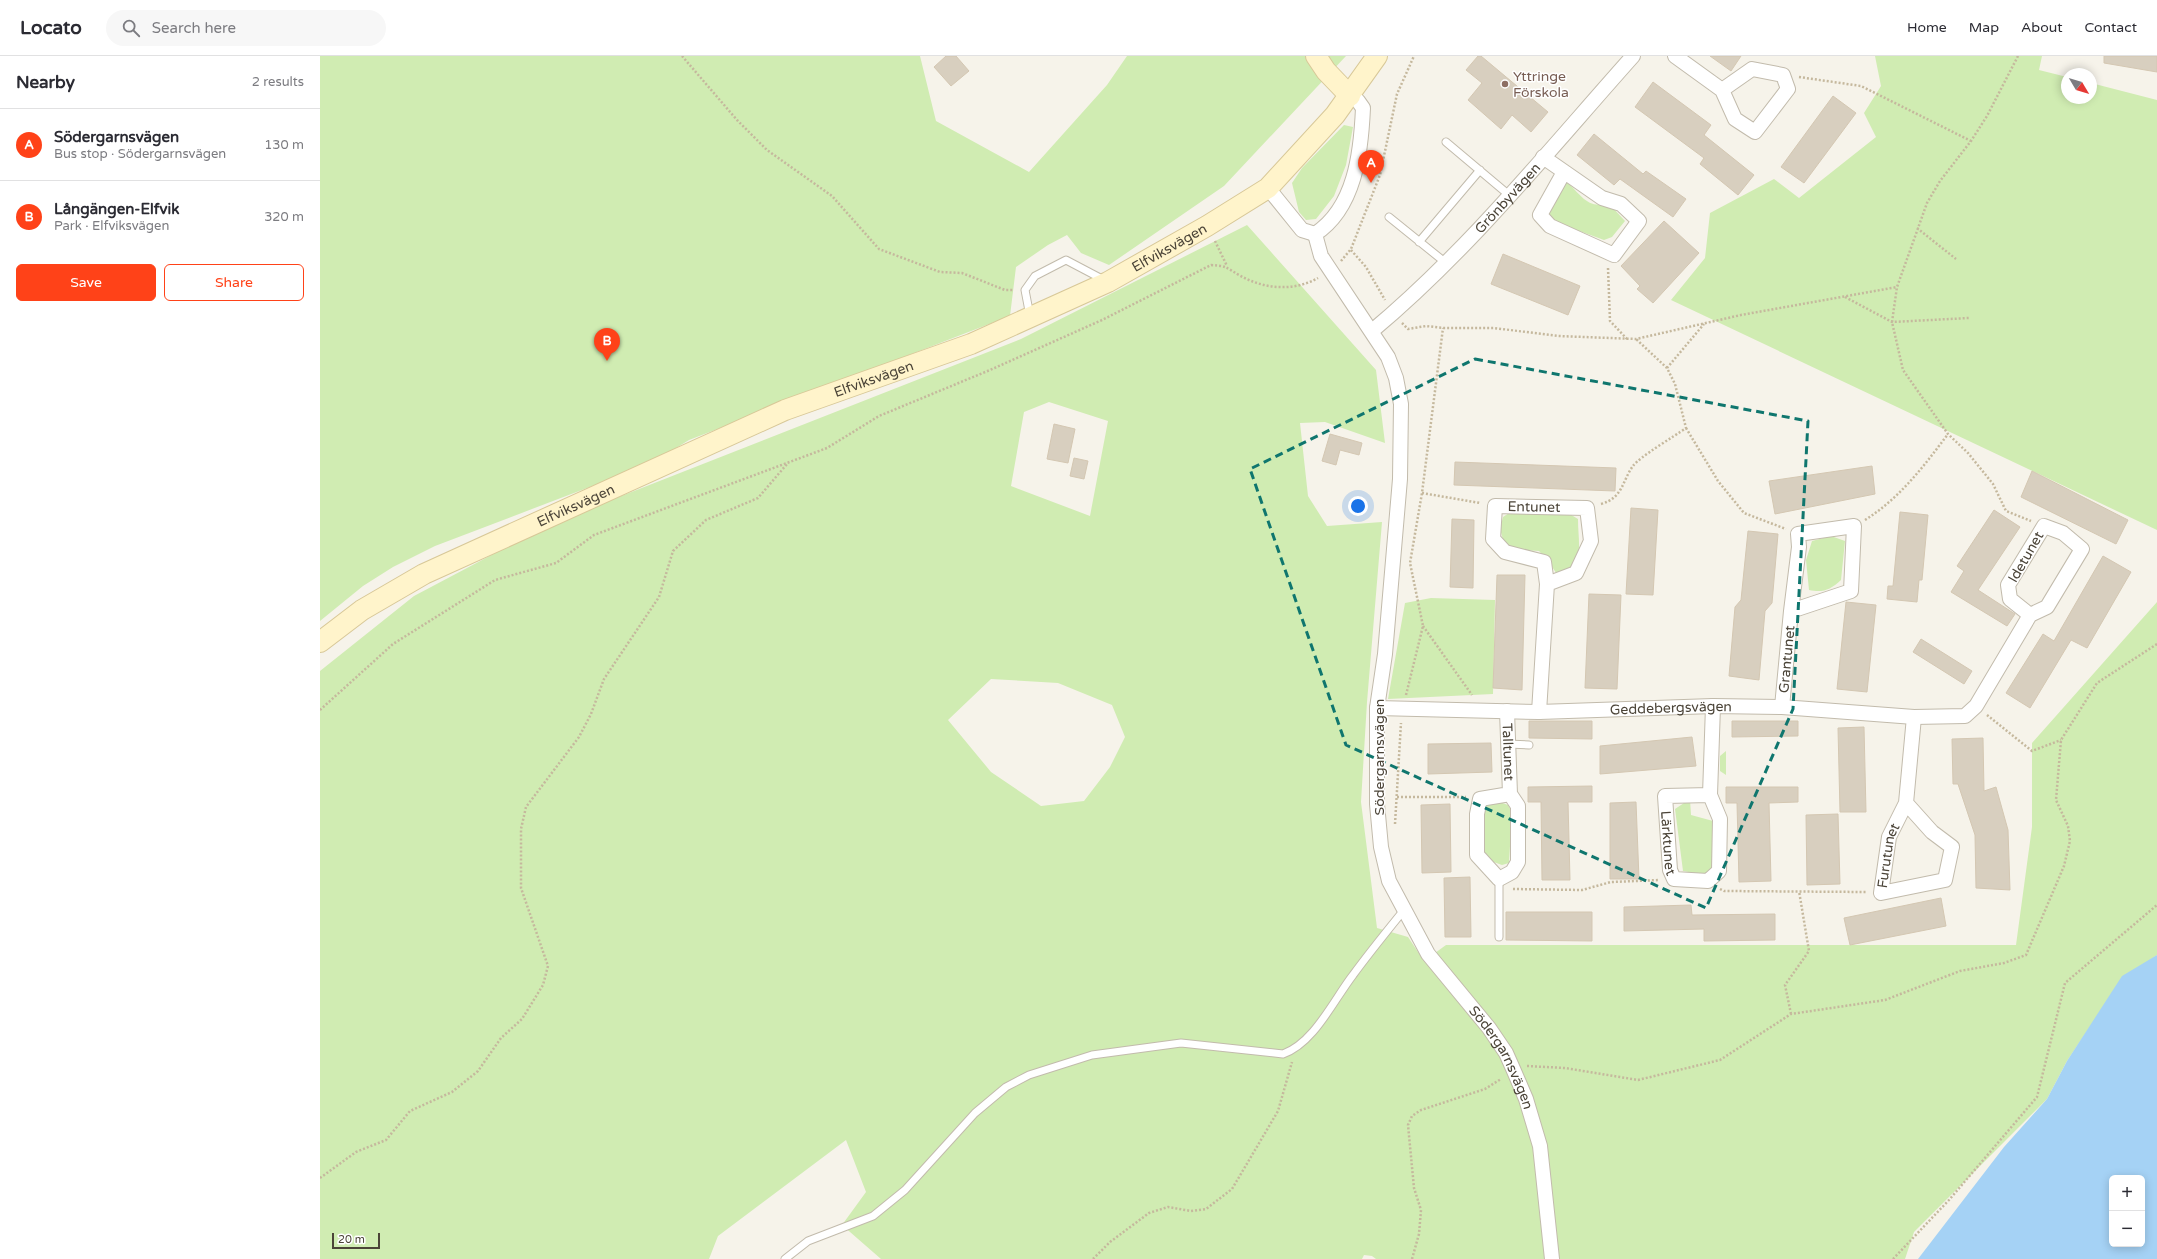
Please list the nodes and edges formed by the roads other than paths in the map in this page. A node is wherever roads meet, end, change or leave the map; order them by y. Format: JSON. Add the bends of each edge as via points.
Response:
{"nodes":[{"id":1,"x":1316,"y":56,"type":"edge"},
{"id":2,"x":1377,"y":56,"type":"edge"},
{"id":3,"x":1633,"y":56,"type":"edge"},
{"id":4,"x":1675,"y":56,"type":"edge"},
{"id":5,"x":1722,"y":90,"type":"junction"},
{"id":6,"x":1350,"y":96,"type":"junction"},
{"id":7,"x":1446,"y":142,"type":"dead end"},
{"id":8,"x":1543,"y":157,"type":"junction"},
{"id":9,"x":1480,"y":170,"type":"junction"},
{"id":10,"x":1564,"y":172,"type":"junction"},
{"id":11,"x":1268,"y":188,"type":"junction"},
{"id":12,"x":1509,"y":195,"type":"junction"},
{"id":13,"x":1389,"y":217,"type":"dead end"},
{"id":14,"x":1314,"y":234,"type":"junction"},
{"id":15,"x":1419,"y":242,"type":"junction"},
{"id":16,"x":1446,"y":263,"type":"junction"},
{"id":17,"x":1108,"y":282,"type":"junction"},
{"id":18,"x":1030,"y":318,"type":"junction"},
{"id":19,"x":1372,"y":331,"type":"junction"},
{"id":20,"x":1547,"y":584,"type":"junction"},
{"id":21,"x":1792,"y":610,"type":"junction"},
{"id":22,"x":2030,"y":615,"type":"junction"},
{"id":23,"x":320,"y":642,"type":"edge"},
{"id":24,"x":1714,"y":706,"type":"junction"},
{"id":25,"x":1782,"y":707,"type":"junction"},
{"id":26,"x":1377,"y":708,"type":"junction"},
{"id":27,"x":1507,"y":711,"type":"junction"},
{"id":28,"x":1540,"y":712,"type":"junction"},
{"id":29,"x":1914,"y":717,"type":"junction"},
{"id":30,"x":1507,"y":744,"type":"junction"},
{"id":31,"x":1529,"y":745,"type":"dead end"},
{"id":32,"x":1510,"y":794,"type":"junction"},
{"id":33,"x":1710,"y":795,"type":"junction"},
{"id":34,"x":1906,"y":803,"type":"junction"},
{"id":35,"x":1499,"y":879,"type":"junction"},
{"id":36,"x":1404,"y":910,"type":"junction"},
{"id":37,"x":1499,"y":937,"type":"dead end"},
{"id":38,"x":784,"y":1259,"type":"edge"},
{"id":39,"x":1552,"y":1259,"type":"edge"}],
"edges":[{"from":1,"to":6,"type":"street","via":[[1326,71]]},
{"from":2,"to":6,"type":"street","name":"Elfviksvägen"},
{"from":3,"to":8,"type":"street","name":"Grönbyvägen"},
{"from":4,"to":5,"type":"street"},
{"from":5,"to":5,"type":"street","via":[[1752,69],[1783,75],[1788,89],[1754,132],[1735,119]]},
{"from":6,"to":11,"type":"street","name":"Elfviksvägen"},
{"from":6,"to":14,"type":"street","via":[[1362,108],[1356,165],[1342,205],[1328,225]]},
{"from":7,"to":9,"type":"lane"},
{"from":8,"to":10,"type":"street"},
{"from":8,"to":12,"type":"street","name":"Grönbyvägen"},
{"from":9,"to":12,"type":"lane"},
{"from":9,"to":15,"type":"lane"},
{"from":10,"to":10,"type":"street","via":[[1540,215],[1550,226],[1614,255],[1639,221],[1621,204],[1602,198]]},
{"from":11,"to":14,"type":"street","via":[[1302,230]]},
{"from":11,"to":17,"type":"street","name":"Elfviksvägen"},
{"from":12,"to":16,"type":"street","name":"Grönbyvägen"},
{"from":13,"to":15,"type":"lane"},
{"from":14,"to":19,"type":"street","name":"Södergarnsvägen","via":[[1320,256]]},
{"from":15,"to":16,"type":"lane"},
{"from":16,"to":19,"type":"street","name":"Grönbyvägen"},
{"from":17,"to":18,"type":"street","name":"Elfviksvägen"},
{"from":17,"to":18,"type":"lane","via":[[1066,260],[1035,276],[1025,290]]},
{"from":18,"to":23,"type":"street","name":"Elfviksvägen","via":[[971,344],[785,410],[431,570],[362,610]]},
{"from":19,"to":26,"type":"street","name":"Södergarnsvägen","via":[[1388,357],[1402,404],[1400,479],[1385,654]]},
{"from":20,"to":20,"type":"street","name":"Entunet","via":[[1576,573],[1591,541],[1588,508],[1495,506],[1493,539],[1505,552],[1544,562]]},
{"from":20,"to":28,"type":"street","name":"Entunet"},
{"from":21,"to":21,"type":"street","name":"Grantunet","via":[[1851,590],[1854,526],[1798,534]]},
{"from":21,"to":25,"type":"street","name":"Grantunet"},
{"from":22,"to":22,"type":"street","name":"Idetunet","via":[[2047,607],[2082,549],[2063,533],[2044,526],[2008,585],[2010,599]]},
{"from":22,"to":29,"type":"street","name":"Geddebergsvägen","via":[[1976,706],[1965,716]]},
{"from":24,"to":25,"type":"street","name":"Geddebergsvägen"},
{"from":24,"to":28,"type":"street","name":"Geddebergsvägen"},
{"from":24,"to":33,"type":"street"},
{"from":25,"to":29,"type":"street","name":"Geddebergsvägen"},
{"from":26,"to":27,"type":"street","name":"Geddebergsvägen"},
{"from":26,"to":36,"type":"street","name":"Södergarnsvägen","via":[[1377,804],[1381,847],[1389,881]]},
{"from":27,"to":28,"type":"street","name":"Geddebergsvägen"},
{"from":27,"to":30,"type":"street","name":"Talltunet"},
{"from":29,"to":34,"type":"street","name":"Furutunet"},
{"from":30,"to":31,"type":"lane"},
{"from":30,"to":32,"type":"street","name":"Talltunet"},
{"from":32,"to":35,"type":"street","name":"Talltunet","via":[[1518,806],[1518,862],[1512,872]]},
{"from":32,"to":35,"type":"street","name":"Talltunet","via":[[1480,799],[1477,814],[1477,855]]},
{"from":33,"to":33,"type":"street","name":"Lärktunet","via":[[1720,819],[1719,871],[1708,881],[1674,879],[1670,870],[1665,796]]},
{"from":34,"to":34,"type":"street","name":"Furutunet","via":[[1889,838],[1881,893],[1946,880],[1952,847],[1932,832]]},
{"from":35,"to":37,"type":"lane"},
{"from":36,"to":38,"type":"lane","via":[[1309,1037],[1295,1050],[1283,1054],[1181,1043],[1092,1055],[1029,1075],[1006,1087],[975,1113],[905,1190],[873,1216],[808,1241]]},
{"from":36,"to":39,"type":"street","name":"Södergarnsvägen","via":[[1428,954],[1489,1028],[1506,1053],[1526,1099],[1540,1146]]}]}
